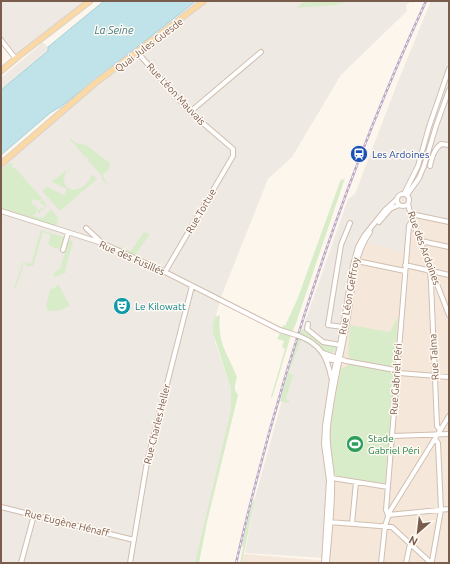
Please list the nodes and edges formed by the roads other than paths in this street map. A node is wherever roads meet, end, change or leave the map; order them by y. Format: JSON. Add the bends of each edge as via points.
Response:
{"nodes":[{"id":1,"x":90,"y":1,"type":"edge"},
{"id":2,"x":204,"y":1,"type":"edge"},
{"id":3,"x":208,"y":1,"type":"edge"},
{"id":4,"x":1,"y":40,"type":"edge"},
{"id":5,"x":261,"y":52,"type":"dead end"},
{"id":6,"x":137,"y":53,"type":"junction"},
{"id":7,"x":15,"y":59,"type":"junction"},
{"id":8,"x":1,"y":70,"type":"edge"},
{"id":9,"x":449,"y":70,"type":"edge"},
{"id":10,"x":449,"y":90,"type":"edge"},
{"id":11,"x":190,"y":112,"type":"junction"},
{"id":12,"x":426,"y":138,"type":"junction"},
{"id":13,"x":432,"y":139,"type":"junction"},
{"id":14,"x":449,"y":145,"type":"edge"},
{"id":15,"x":233,"y":149,"type":"joint"},
{"id":16,"x":1,"y":164,"type":"edge"},
{"id":17,"x":430,"y":166,"type":"dead end"},
{"id":18,"x":406,"y":194,"type":"junction"},
{"id":19,"x":397,"y":199,"type":"junction"},
{"id":20,"x":399,"y":204,"type":"junction"},
{"id":21,"x":408,"y":204,"type":"junction"},
{"id":22,"x":1,"y":212,"type":"edge"},
{"id":23,"x":412,"y":214,"type":"junction"},
{"id":24,"x":412,"y":220,"type":"junction"},
{"id":25,"x":449,"y":222,"type":"edge"},
{"id":26,"x":350,"y":223,"type":"dead end"},
{"id":27,"x":86,"y":228,"type":"dead end"},
{"id":28,"x":68,"y":233,"type":"junction"},
{"id":29,"x":91,"y":233,"type":"junction"},
{"id":30,"x":90,"y":239,"type":"junction"},
{"id":31,"x":421,"y":241,"type":"junction"},
{"id":32,"x":102,"y":243,"type":"junction"},
{"id":33,"x":449,"y":247,"type":"edge"},
{"id":34,"x":63,"y":250,"type":"dead end"},
{"id":35,"x":357,"y":261,"type":"junction"},
{"id":36,"x":406,"y":265,"type":"junction"},
{"id":37,"x":429,"y":270,"type":"junction"},
{"id":38,"x":405,"y":271,"type":"junction"},
{"id":39,"x":165,"y":272,"type":"junction"},
{"id":40,"x":449,"y":275,"type":"edge"},
{"id":41,"x":436,"y":280,"type":"junction"},
{"id":42,"x":430,"y":282,"type":"junction"},
{"id":43,"x":192,"y":286,"type":"junction"},
{"id":44,"x":449,"y":315,"type":"edge"},
{"id":45,"x":308,"y":324,"type":"dead end"},
{"id":46,"x":343,"y":328,"type":"junction"},
{"id":47,"x":340,"y":347,"type":"junction"},
{"id":48,"x":328,"y":358,"type":"junction"},
{"id":49,"x":339,"y":360,"type":"junction"},
{"id":50,"x":397,"y":372,"type":"junction"},
{"id":51,"x":435,"y":376,"type":"junction"},
{"id":52,"x":449,"y":377,"type":"edge"},
{"id":53,"x":332,"y":379,"type":"junction"},
{"id":54,"x":449,"y":416,"type":"edge"},
{"id":55,"x":439,"y":432,"type":"junction"},
{"id":56,"x":449,"y":434,"type":"edge"},
{"id":57,"x":392,"y":436,"type":"junction"},
{"id":58,"x":435,"y":439,"type":"junction"},
{"id":59,"x":332,"y":478,"type":"junction"},
{"id":60,"x":356,"y":482,"type":"junction"},
{"id":61,"x":388,"y":487,"type":"junction"},
{"id":62,"x":1,"y":507,"type":"edge"},
{"id":63,"x":449,"y":509,"type":"edge"},
{"id":64,"x":441,"y":510,"type":"junction"},
{"id":65,"x":34,"y":515,"type":"junction"},
{"id":66,"x":388,"y":515,"type":"junction"},
{"id":67,"x":328,"y":522,"type":"junction"},
{"id":68,"x":352,"y":524,"type":"junction"},
{"id":69,"x":385,"y":526,"type":"junction"},
{"id":70,"x":134,"y":540,"type":"junction"},
{"id":71,"x":410,"y":544,"type":"junction"},
{"id":72,"x":21,"y":563,"type":"edge"},
{"id":73,"x":130,"y":563,"type":"edge"},
{"id":74,"x":324,"y":563,"type":"edge"},
{"id":75,"x":327,"y":563,"type":"edge"},
{"id":76,"x":381,"y":563,"type":"edge"},
{"id":77,"x":406,"y":563,"type":"edge"},
{"id":78,"x":430,"y":563,"type":"edge"}],
"edges":[{"from":1,"to":7,"type":"main road"},
{"from":2,"to":6,"type":"main road","name":"Quai Jules Guesde"},
{"from":3,"to":6,"type":"main road","name":"Quai Jules Guesde"},
{"from":4,"to":7,"type":"street"},
{"from":5,"to":11,"type":"street"},
{"from":6,"to":11,"type":"street","name":"Rue Léon Mauvais"},
{"from":6,"to":16,"type":"main road","name":"Quai Jules Guesde","via":[[57,114]]},
{"from":7,"to":8,"type":"main road"},
{"from":9,"to":12,"type":"street"},
{"from":10,"to":13,"type":"street"},
{"from":11,"to":15,"type":"street","name":"Rue Léon Mauvais"},
{"from":12,"to":13,"type":"street","via":[[429,142]]},
{"from":12,"to":18,"type":"street"},
{"from":13,"to":18,"type":"street","via":[[419,178]]},
{"from":14,"to":17,"type":"street","via":[[441,144],[437,147]]},
{"from":15,"to":39,"type":"street","name":"Rue Tortue","via":[[233,156]]},
{"from":18,"to":19,"type":"street","via":[[399,195]]},
{"from":18,"to":21,"type":"street"},
{"from":19,"to":20,"type":"street"},
{"from":19,"to":46,"type":"street","name":"Rue Léon Geffroy","via":[[371,227],[358,247]]},
{"from":20,"to":21,"type":"street"},
{"from":20,"to":35,"type":"street","name":"Rue Léon Geffroy","via":[[390,209],[370,232]]},
{"from":21,"to":23,"type":"street","name":"Rue des Ardoines"},
{"from":22,"to":28,"type":"street","name":"Rue des Fusillés"},
{"from":23,"to":24,"type":"street","name":"Rue des Ardoines"},
{"from":23,"to":25,"type":"street"},
{"from":24,"to":31,"type":"street","name":"Rue des Ardoines"},
{"from":24,"to":36,"type":"street","name":"Rue Gabriel Péri","via":[[409,226]]},
{"from":26,"to":46,"type":"street","via":[[341,245],[328,325]]},
{"from":27,"to":29,"type":"street"},
{"from":28,"to":30,"type":"street","name":"Rue des Fusillés"},
{"from":28,"to":34,"type":"street"},
{"from":29,"to":30,"type":"street"},
{"from":29,"to":32,"type":"street"},
{"from":30,"to":32,"type":"street","name":"Rue des Fusillés"},
{"from":31,"to":33,"type":"street"},
{"from":31,"to":37,"type":"street","name":"Rue des Ardoines"},
{"from":32,"to":39,"type":"street","name":"Rue des Fusillés"},
{"from":35,"to":38,"type":"street"},
{"from":35,"to":49,"type":"street","name":"Rue Léon Geffroy"},
{"from":36,"to":37,"type":"street"},
{"from":36,"to":38,"type":"street","name":"Rue Gabriel Péri"},
{"from":37,"to":40,"type":"street"},
{"from":37,"to":41,"type":"street","name":"Rue des Ardoines"},
{"from":37,"to":42,"type":"street","name":"Rue Talma"},
{"from":38,"to":50,"type":"street","name":"Rue Gabriel Péri"},
{"from":39,"to":43,"type":"street","name":"Rue des Fusillés"},
{"from":41,"to":42,"type":"street"},
{"from":41,"to":44,"type":"street","name":"Rue des Ardoines"},
{"from":42,"to":51,"type":"street","name":"Rue Talma"},
{"from":43,"to":48,"type":"street","name":"Rue des Fusillés","bridge":true,"via":[[280,330],[299,336],[316,345]]},
{"from":43,"to":70,"type":"street","name":"Rue Charles Heller","via":[[147,462]]},
{"from":45,"to":47,"type":"street","via":[[307,330],[324,342]]},
{"from":46,"to":47,"type":"street","name":"Rue Léon Geffroy"},
{"from":47,"to":48,"type":"street"},
{"from":47,"to":49,"type":"street","name":"Rue Léon Geffroy"},
{"from":48,"to":49,"type":"street"},
{"from":48,"to":53,"type":"street"},
{"from":49,"to":50,"type":"street"},
{"from":49,"to":53,"type":"street"},
{"from":49,"to":59,"type":"street","via":[[327,443]]},
{"from":50,"to":51,"type":"street"},
{"from":50,"to":57,"type":"street","name":"Rue Gabriel Péri"},
{"from":51,"to":52,"type":"street"},
{"from":51,"to":55,"type":"street","name":"Rue Talma"},
{"from":53,"to":67,"type":"street","via":[[324,438],[329,480]]},
{"from":54,"to":55,"type":"street"},
{"from":55,"to":56,"type":"street"},
{"from":55,"to":57,"type":"street"},
{"from":55,"to":58,"type":"street"},
{"from":57,"to":61,"type":"street","name":"Rue Gabriel Péri"},
{"from":58,"to":64,"type":"street","via":[[438,442]]},
{"from":58,"to":66,"type":"street"},
{"from":59,"to":60,"type":"street"},
{"from":59,"to":67,"type":"street"},
{"from":60,"to":61,"type":"street"},
{"from":60,"to":68,"type":"street"},
{"from":61,"to":66,"type":"street","name":"Rue Gabriel Péri"},
{"from":62,"to":65,"type":"street","name":"Rue Eugène Hénaff"},
{"from":63,"to":64,"type":"street"},
{"from":64,"to":66,"type":"street"},
{"from":64,"to":78,"type":"street"},
{"from":65,"to":70,"type":"street","name":"Rue Eugène Hénaff"},
{"from":65,"to":72,"type":"street"},
{"from":66,"to":69,"type":"street","name":"Rue Gabriel Péri"},
{"from":67,"to":68,"type":"street"},
{"from":67,"to":74,"type":"street"},
{"from":67,"to":75,"type":"street"},
{"from":68,"to":69,"type":"street"},
{"from":69,"to":71,"type":"street","via":[[392,527]]},
{"from":69,"to":76,"type":"street","name":"Rue Gabriel Péri"},
{"from":70,"to":73,"type":"street","name":"Rue Charles Heller"},
{"from":71,"to":77,"type":"street"},
{"from":71,"to":78,"type":"street"}]}
